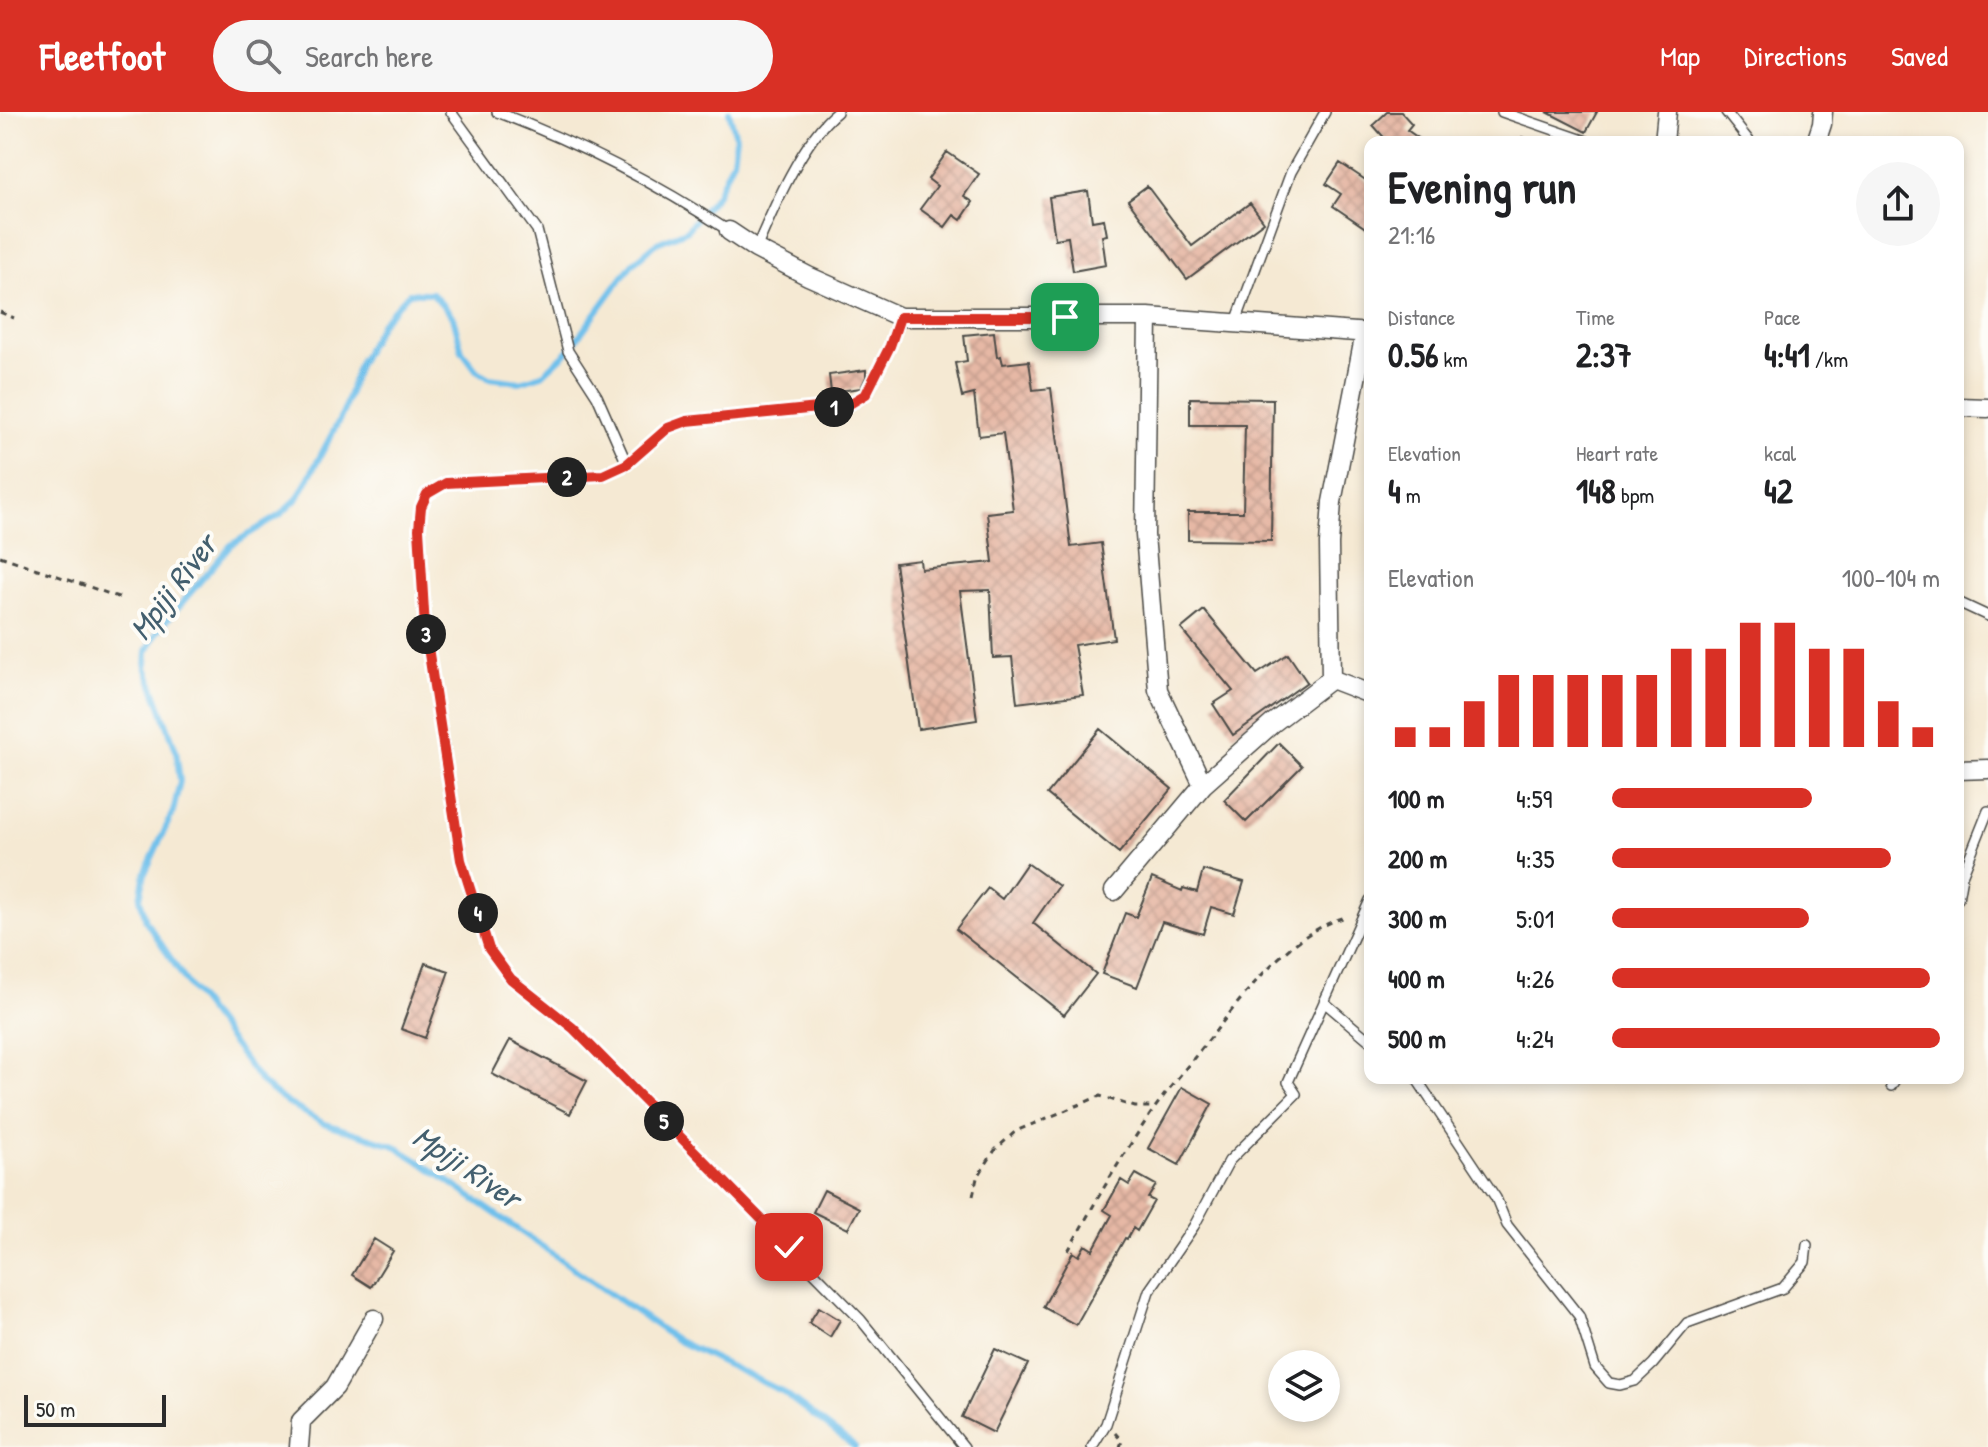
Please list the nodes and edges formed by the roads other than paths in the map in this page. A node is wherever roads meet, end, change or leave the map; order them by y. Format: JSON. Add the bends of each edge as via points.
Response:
{"nodes":[{"id":1,"x":451,"y":112,"type":"edge"},
{"id":2,"x":497,"y":112,"type":"edge"},
{"id":3,"x":837,"y":112,"type":"edge"},
{"id":4,"x":1502,"y":112,"type":"edge"},
{"id":5,"x":1667,"y":112,"type":"edge"},
{"id":6,"x":1726,"y":112,"type":"edge"},
{"id":7,"x":1823,"y":112,"type":"edge"},
{"id":8,"x":1323,"y":113,"type":"edge"},
{"id":9,"x":1572,"y":136,"type":"edge"},
{"id":10,"x":1665,"y":136,"type":"edge"},
{"id":11,"x":1745,"y":136,"type":"edge"},
{"id":12,"x":1818,"y":136,"type":"edge"},
{"id":13,"x":729,"y":231,"type":"joint"},
{"id":14,"x":756,"y":249,"type":"junction"},
{"id":15,"x":900,"y":317,"type":"junction"},
{"id":16,"x":1148,"y":317,"type":"junction"},
{"id":17,"x":1236,"y":322,"type":"junction"},
{"id":18,"x":1364,"y":333,"type":"edge"},
{"id":19,"x":1364,"y":352,"type":"edge"},
{"id":20,"x":1964,"y":405,"type":"edge"},
{"id":21,"x":1988,"y":408,"type":"edge"},
{"id":22,"x":627,"y":464,"type":"junction"},
{"id":23,"x":1964,"y":605,"type":"edge"},
{"id":24,"x":1988,"y":616,"type":"edge"},
{"id":25,"x":1331,"y":679,"type":"junction"},
{"id":26,"x":1364,"y":692,"type":"edge"},
{"id":27,"x":1988,"y":769,"type":"edge"},
{"id":28,"x":1964,"y":770,"type":"edge"},
{"id":29,"x":1203,"y":785,"type":"junction"},
{"id":30,"x":1988,"y":811,"type":"edge"},
{"id":31,"x":1964,"y":871,"type":"edge"},
{"id":32,"x":1114,"y":891,"type":"dead end"},
{"id":33,"x":1364,"y":910,"type":"edge"},
{"id":34,"x":1324,"y":1002,"type":"junction"},
{"id":35,"x":1364,"y":1036,"type":"edge"},
{"id":36,"x":1420,"y":1084,"type":"edge"},
{"id":37,"x":1807,"y":1245,"type":"dead end"},
{"id":38,"x":374,"y":1319,"type":"dead end"},
{"id":39,"x":299,"y":1447,"type":"edge"},
{"id":40,"x":964,"y":1447,"type":"edge"},
{"id":41,"x":1092,"y":1447,"type":"edge"}],
"edges":[{"from":1,"to":22,"type":"lane","via":[[537,230],[568,351],[597,396]]},
{"from":2,"to":13,"type":"lane","via":[[617,163]]},
{"from":3,"to":14,"type":"lane","via":[[799,160]]},
{"from":4,"to":9,"type":"lane"},
{"from":5,"to":10,"type":"street"},
{"from":6,"to":11,"type":"lane"},
{"from":7,"to":12,"type":"street"},
{"from":8,"to":17,"type":"lane","via":[[1291,172]]},
{"from":13,"to":14,"type":"street"},
{"from":14,"to":15,"type":"street"},
{"from":15,"to":16,"type":"street"},
{"from":15,"to":22,"type":"lane","via":[[866,394],[848,405],[687,421],[668,428]]},
{"from":16,"to":17,"type":"street"},
{"from":16,"to":29,"type":"street","via":[[1145,535],[1158,690]]},
{"from":17,"to":18,"type":"street"},
{"from":19,"to":25,"type":"street","via":[[1332,502]]},
{"from":20,"to":21,"type":"street"},
{"from":22,"to":40,"type":"lane","via":[[603,475],[446,483],[427,494],[421,507],[425,628],[439,728],[461,860],[489,949],[511,979],[573,1028],[861,1320]]},
{"from":23,"to":24,"type":"lane"},
{"from":25,"to":26,"type":"street"},
{"from":25,"to":29,"type":"street"},
{"from":27,"to":28,"type":"street"},
{"from":29,"to":32,"type":"street"},
{"from":30,"to":31,"type":"lane"},
{"from":33,"to":34,"type":"lane"},
{"from":34,"to":35,"type":"lane"},
{"from":34,"to":41,"type":"lane","via":[[1288,1082],[1296,1094],[1229,1161],[1194,1226],[1149,1291],[1106,1424]]},
{"from":36,"to":37,"type":"lane","via":[[1496,1198],[1507,1225],[1579,1316],[1595,1367],[1609,1383],[1635,1381],[1687,1323],[1783,1288],[1805,1262]]},
{"from":38,"to":39,"type":"street","via":[[335,1387],[301,1421]]}]}
